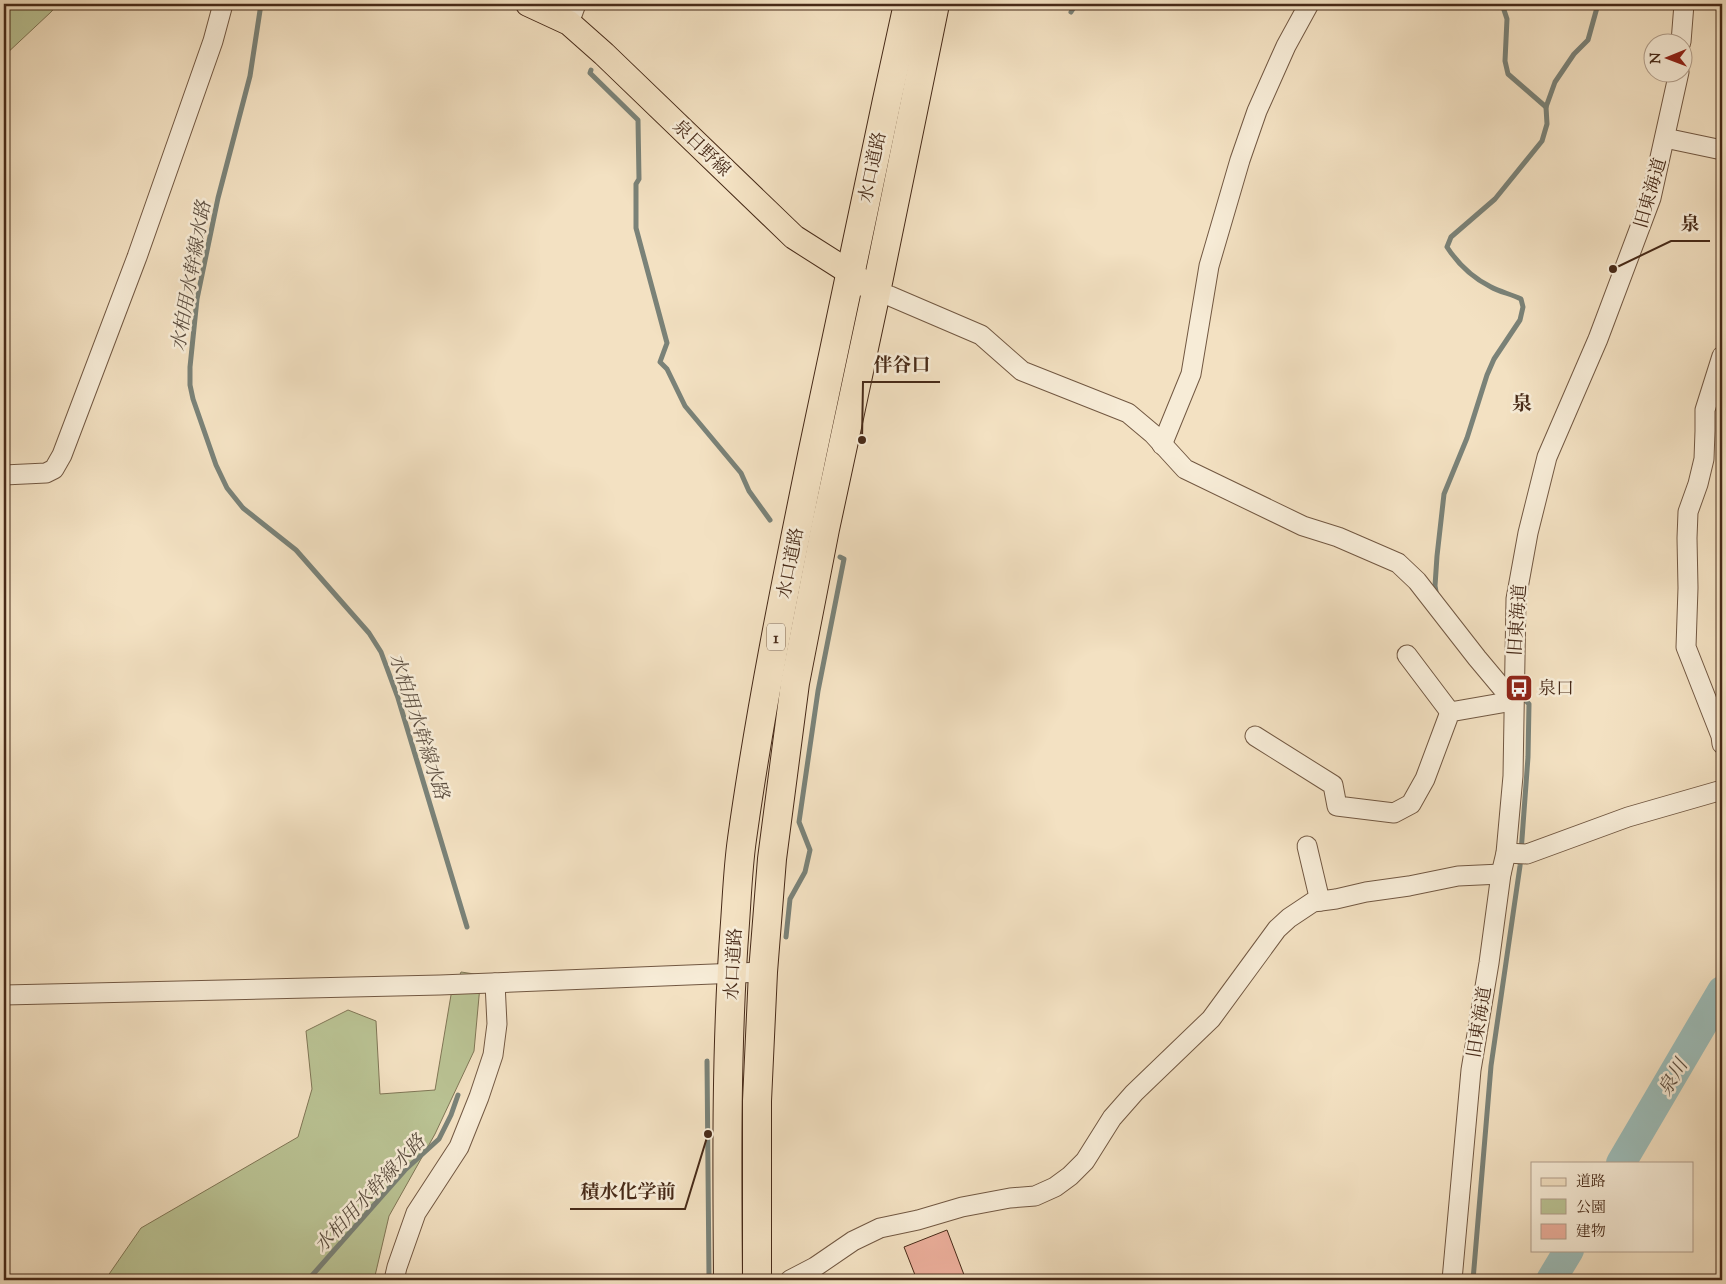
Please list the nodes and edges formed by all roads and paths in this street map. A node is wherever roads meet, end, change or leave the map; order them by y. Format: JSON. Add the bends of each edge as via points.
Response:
{"nodes":[{"id":1,"x":223,"y":4,"type":"edge"},
{"id":2,"x":528,"y":4,"type":"edge"},
{"id":3,"x":908,"y":4,"type":"edge"},
{"id":4,"x":935,"y":4,"type":"edge"},
{"id":5,"x":1309,"y":4,"type":"edge"},
{"id":6,"x":1684,"y":4,"type":"edge"},
{"id":7,"x":572,"y":14,"type":"edge"},
{"id":8,"x":1682,"y":32,"type":"edge"},
{"id":9,"x":1677,"y":82,"type":"edge"},
{"id":10,"x":1665,"y":138,"type":"junction"},
{"id":11,"x":1722,"y":150,"type":"edge"},
{"id":12,"x":849,"y":272,"type":"junction"},
{"id":13,"x":876,"y":292,"type":"junction"},
{"id":14,"x":1722,"y":356,"type":"edge"},
{"id":15,"x":1162,"y":445,"type":"junction"},
{"id":16,"x":4,"y":475,"type":"edge"},
{"id":17,"x":1407,"y":655,"type":"dead end"},
{"id":18,"x":1513,"y":701,"type":"junction"},
{"id":19,"x":1450,"y":712,"type":"junction"},
{"id":20,"x":1255,"y":736,"type":"dead end"},
{"id":21,"x":1722,"y":744,"type":"edge"},
{"id":22,"x":1722,"y":790,"type":"edge"},
{"id":23,"x":1307,"y":846,"type":"dead end"},
{"id":24,"x":1515,"y":853,"type":"junction"},
{"id":25,"x":1500,"y":874,"type":"junction"},
{"id":26,"x":1320,"y":901,"type":"junction"},
{"id":27,"x":763,"y":972,"type":"junction"},
{"id":28,"x":732,"y":973,"type":"junction"},
{"id":29,"x":495,"y":983,"type":"junction"},
{"id":30,"x":4,"y":995,"type":"edge"},
{"id":31,"x":394,"y":1280,"type":"edge"},
{"id":32,"x":728,"y":1280,"type":"edge"},
{"id":33,"x":757,"y":1280,"type":"edge"},
{"id":34,"x":790,"y":1280,"type":"edge"},
{"id":35,"x":1452,"y":1280,"type":"edge"}],
"edges":[{"from":1,"to":16,"type":"street","via":[[140,247],[62,455],[54,469],[46,473]]},
{"from":2,"to":7,"type":"main road","name":"泉日野線"},
{"from":3,"to":12,"type":"highway","name":"水口道路","number":"1"},
{"from":4,"to":13,"type":"highway","name":"水口道路","number":"1"},
{"from":5,"to":15,"type":"street","via":[[1257,111],[1240,160],[1209,266],[1190,374]]},
{"from":6,"to":8,"type":"street"},
{"from":7,"to":12,"type":"main road","name":"泉日野線","via":[[604,54],[794,237]]},
{"from":9,"to":10,"type":"street","name":"旧東海道"},
{"from":10,"to":11,"type":"street"},
{"from":10,"to":18,"type":"street","name":"旧東海道","via":[[1651,198],[1622,278],[1547,457],[1516,599]]},
{"from":12,"to":13,"type":"main road","name":"泉日野線"},
{"from":12,"to":28,"type":"highway","name":"水口道路","number":"1","via":[[766,695],[742,841]]},
{"from":13,"to":15,"type":"street","via":[[981,335],[1022,370],[1128,413]]},
{"from":13,"to":27,"type":"highway","name":"水口道路","number":"1","via":[[824,529],[795,683],[772,859]]},
{"from":14,"to":21,"type":"street","via":[[1704,410],[1704,459],[1688,512],[1686,647]]},
{"from":15,"to":18,"type":"street","via":[[1185,469],[1303,526],[1398,563],[1417,581]]},
{"from":17,"to":19,"type":"street"},
{"from":18,"to":19,"type":"street"},
{"from":18,"to":24,"type":"street","name":"旧東海道"},
{"from":19,"to":20,"type":"street","via":[[1426,779],[1411,804],[1394,813],[1337,806],[1333,785]]},
{"from":22,"to":24,"type":"street"},
{"from":23,"to":26,"type":"street"},
{"from":24,"to":25,"type":"street","name":"旧東海道"},
{"from":25,"to":26,"type":"street","via":[[1458,876]]},
{"from":25,"to":35,"type":"street","name":"旧東海道","via":[[1471,1070]]},
{"from":26,"to":34,"type":"street","via":[[1302,908],[1277,929],[1211,1019],[1134,1093],[1112,1118],[1085,1161],[1055,1187],[1035,1196],[1010,1198],[880,1228]]},
{"from":27,"to":28,"type":"street"},
{"from":27,"to":33,"type":"highway","name":"水口道路","number":"1","via":[[757,1101]]},
{"from":28,"to":29,"type":"street"},
{"from":28,"to":32,"type":"highway","name":"水口道路","number":"1","via":[[728,1070]]},
{"from":29,"to":30,"type":"street"},
{"from":29,"to":31,"type":"street","via":[[493,1055],[479,1097],[459,1147],[416,1213]]}]}
